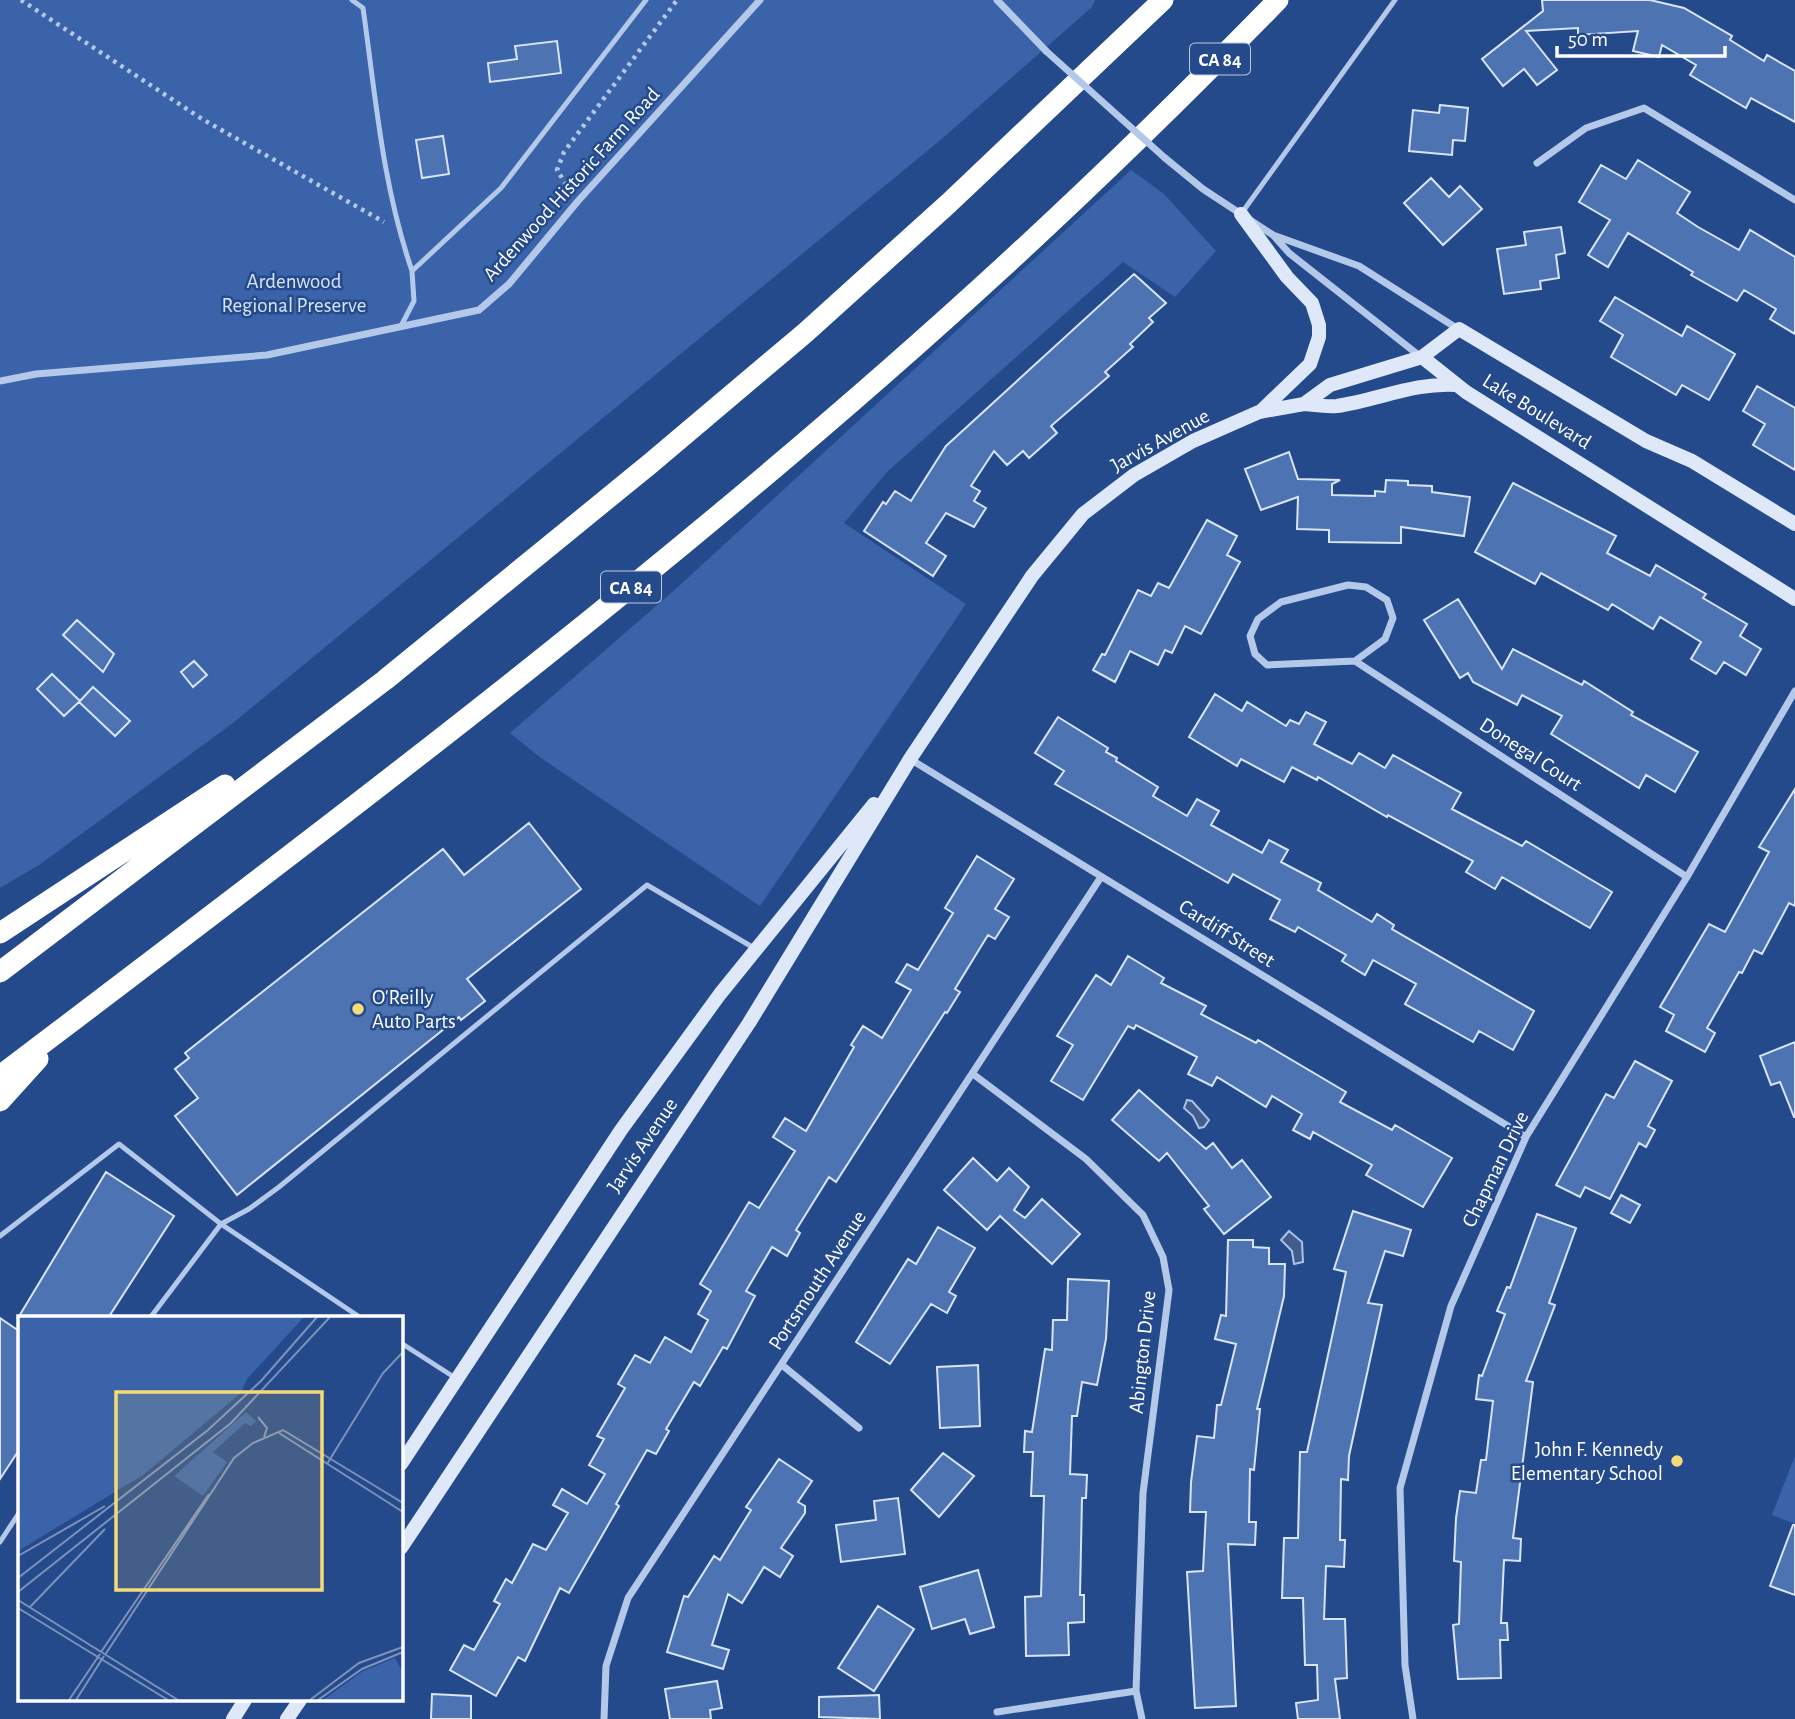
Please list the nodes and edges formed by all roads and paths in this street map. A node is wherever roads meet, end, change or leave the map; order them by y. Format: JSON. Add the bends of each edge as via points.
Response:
{"nodes":[{"id":1,"x":21,"y":0,"type":"edge"},
{"id":2,"x":352,"y":0,"type":"edge"},
{"id":3,"x":646,"y":0,"type":"edge"},
{"id":4,"x":677,"y":0,"type":"edge"},
{"id":5,"x":760,"y":0,"type":"edge"},
{"id":6,"x":997,"y":0,"type":"edge"},
{"id":7,"x":1163,"y":0,"type":"edge"},
{"id":8,"x":1278,"y":0,"type":"edge"},
{"id":9,"x":1395,"y":0,"type":"edge"},
{"id":10,"x":1538,"y":163,"type":"dead end"},
{"id":11,"x":1795,"y":200,"type":"edge"},
{"id":12,"x":578,"y":201,"type":"junction"},
{"id":13,"x":1241,"y":214,"type":"junction"},
{"id":14,"x":398,"y":228,"type":"junction"},
{"id":15,"x":1273,"y":235,"type":"junction"},
{"id":16,"x":412,"y":271,"type":"junction"},
{"id":17,"x":401,"y":326,"type":"junction"},
{"id":18,"x":1459,"y":329,"type":"junction"},
{"id":19,"x":1422,"y":357,"type":"junction"},
{"id":20,"x":0,"y":381,"type":"edge"},
{"id":21,"x":1457,"y":384,"type":"junction"},
{"id":22,"x":1304,"y":404,"type":"junction"},
{"id":23,"x":1259,"y":412,"type":"junction"},
{"id":24,"x":1795,"y":524,"type":"edge"},
{"id":25,"x":1795,"y":599,"type":"edge"},
{"id":26,"x":1355,"y":661,"type":"junction"},
{"id":27,"x":385,"y":680,"type":"junction"},
{"id":28,"x":1795,"y":691,"type":"edge"},
{"id":29,"x":910,"y":759,"type":"junction"},
{"id":30,"x":1101,"y":877,"type":"junction"},
{"id":31,"x":1687,"y":877,"type":"junction"},
{"id":32,"x":0,"y":933,"type":"edge"},
{"id":33,"x":757,"y":950,"type":"junction"},
{"id":34,"x":0,"y":972,"type":"edge"},
{"id":35,"x":72,"y":1021,"type":"junction"},
{"id":36,"x":973,"y":1074,"type":"junction"},
{"id":37,"x":0,"y":1076,"type":"edge"},
{"id":38,"x":0,"y":1101,"type":"edge"},
{"id":39,"x":1526,"y":1137,"type":"junction"},
{"id":40,"x":220,"y":1224,"type":"junction"},
{"id":41,"x":0,"y":1236,"type":"edge"},
{"id":42,"x":151,"y":1316,"type":"edge"},
{"id":43,"x":358,"y":1316,"type":"edge"},
{"id":44,"x":402,"y":1344,"type":"edge"},
{"id":45,"x":782,"y":1365,"type":"junction"},
{"id":46,"x":457,"y":1379,"type":"junction"},
{"id":47,"x":859,"y":1427,"type":"dead end"},
{"id":48,"x":402,"y":1462,"type":"edge"},
{"id":49,"x":18,"y":1515,"type":"edge"},
{"id":50,"x":0,"y":1542,"type":"edge"},
{"id":51,"x":402,"y":1546,"type":"edge"},
{"id":52,"x":1136,"y":1691,"type":"junction"},
{"id":53,"x":245,"y":1702,"type":"edge"},
{"id":54,"x":299,"y":1702,"type":"edge"},
{"id":55,"x":997,"y":1712,"type":"dead end"},
{"id":56,"x":233,"y":1719,"type":"edge"},
{"id":57,"x":287,"y":1719,"type":"edge"},
{"id":58,"x":604,"y":1719,"type":"edge"},
{"id":59,"x":1142,"y":1719,"type":"edge"},
{"id":60,"x":1413,"y":1719,"type":"edge"}],
"edges":[{"from":1,"to":14,"type":"path","via":[[202,120]]},
{"from":2,"to":14,"type":"lane","via":[[363,8],[381,154]]},
{"from":3,"to":16,"type":"lane","via":[[501,188]]},
{"from":4,"to":12,"type":"path","via":[[564,152],[558,170]]},
{"from":5,"to":12,"type":"street","name":"Ardenwood Historic Farm Road"},
{"from":6,"to":13,"type":"street","name":"Lake Boulevard","bridge":true,"via":[[1046,51],[1165,158]]},
{"from":7,"to":27,"type":"highway","via":[[805,333]]},
{"from":8,"to":35,"type":"highway","number":"CA 84","via":[[1000,270],[701,529],[554,650]]},
{"from":9,"to":13,"type":"lane"},
{"from":10,"to":11,"type":"street","via":[[1586,128],[1644,108]]},
{"from":12,"to":17,"type":"street","name":"Ardenwood Historic Farm Road","via":[[509,284],[479,310]]},
{"from":13,"to":15,"type":"street","name":"Lake Boulevard"},
{"from":13,"to":23,"type":"street","via":[[1312,303],[1319,325],[1310,364]]},
{"from":14,"to":16,"type":"lane"},
{"from":15,"to":18,"type":"street","name":"Lake Boulevard","via":[[1359,266]]},
{"from":15,"to":19,"type":"street","name":"Lake Boulevard","via":[[1299,261]]},
{"from":16,"to":17,"type":"lane","via":[[414,301]]},
{"from":17,"to":20,"type":"street","name":"Ardenwood Historic Farm Road","via":[[267,355]]},
{"from":18,"to":19,"type":"street","name":"Jarvis Avenue"},
{"from":18,"to":24,"type":"street","name":"Lake Boulevard","via":[[1646,442],[1692,461]]},
{"from":19,"to":21,"type":"street","name":"Lake Boulevard"},
{"from":19,"to":22,"type":"street","name":"Jarvis Avenue","via":[[1330,385]]},
{"from":21,"to":22,"type":"street","via":[[1412,387],[1336,406]]},
{"from":21,"to":25,"type":"street","name":"Lake Boulevard"},
{"from":22,"to":23,"type":"street","name":"Jarvis Avenue"},
{"from":23,"to":29,"type":"street","name":"Jarvis Avenue","via":[[1134,475],[1083,514],[1032,576]]},
{"from":26,"to":26,"type":"street","via":[[1385,639],[1394,618],[1387,600],[1366,587],[1348,585],[1280,602],[1258,619],[1250,636],[1255,654],[1267,665]]},
{"from":26,"to":31,"type":"street","name":"Donegal Court"},
{"from":27,"to":32,"type":"highway"},
{"from":27,"to":34,"type":"highway"},
{"from":28,"to":31,"type":"street","name":"Chapman Drive"},
{"from":29,"to":30,"type":"street","name":"Cardiff Street"},
{"from":29,"to":33,"type":"street","name":"Jarvis Avenue"},
{"from":29,"to":51,"type":"street","name":"Jarvis Avenue","via":[[749,1023]]},
{"from":30,"to":36,"type":"street","name":"Portsmouth Avenue"},
{"from":30,"to":39,"type":"street","name":"Cardiff Street"},
{"from":31,"to":39,"type":"street","name":"Chapman Drive"},
{"from":33,"to":40,"type":"lane","via":[[647,885],[279,1187]]},
{"from":33,"to":46,"type":"street","name":"Jarvis Avenue","via":[[621,1130]]},
{"from":35,"to":37,"type":"highway","number":"CA 84"},
{"from":35,"to":38,"type":"highway"},
{"from":36,"to":45,"type":"street","name":"Portsmouth Avenue"},
{"from":36,"to":52,"type":"street","name":"Abington Drive","via":[[1086,1159],[1143,1215],[1164,1257],[1168,1290],[1143,1493]]},
{"from":39,"to":60,"type":"street","name":"Chapman Drive","via":[[1451,1306],[1400,1488],[1405,1665]]},
{"from":40,"to":41,"type":"lane","via":[[120,1144]]},
{"from":40,"to":42,"type":"lane"},
{"from":40,"to":43,"type":"lane"},
{"from":44,"to":46,"type":"lane"},
{"from":45,"to":47,"type":"street"},
{"from":45,"to":58,"type":"street","name":"Portsmouth Avenue","via":[[628,1598],[606,1667]]},
{"from":46,"to":48,"type":"street","name":"Jarvis Avenue"},
{"from":49,"to":50,"type":"lane"},
{"from":52,"to":55,"type":"street"},
{"from":52,"to":59,"type":"street","name":"Abington Drive"},
{"from":53,"to":56,"type":"street"},
{"from":54,"to":57,"type":"street"}]}
